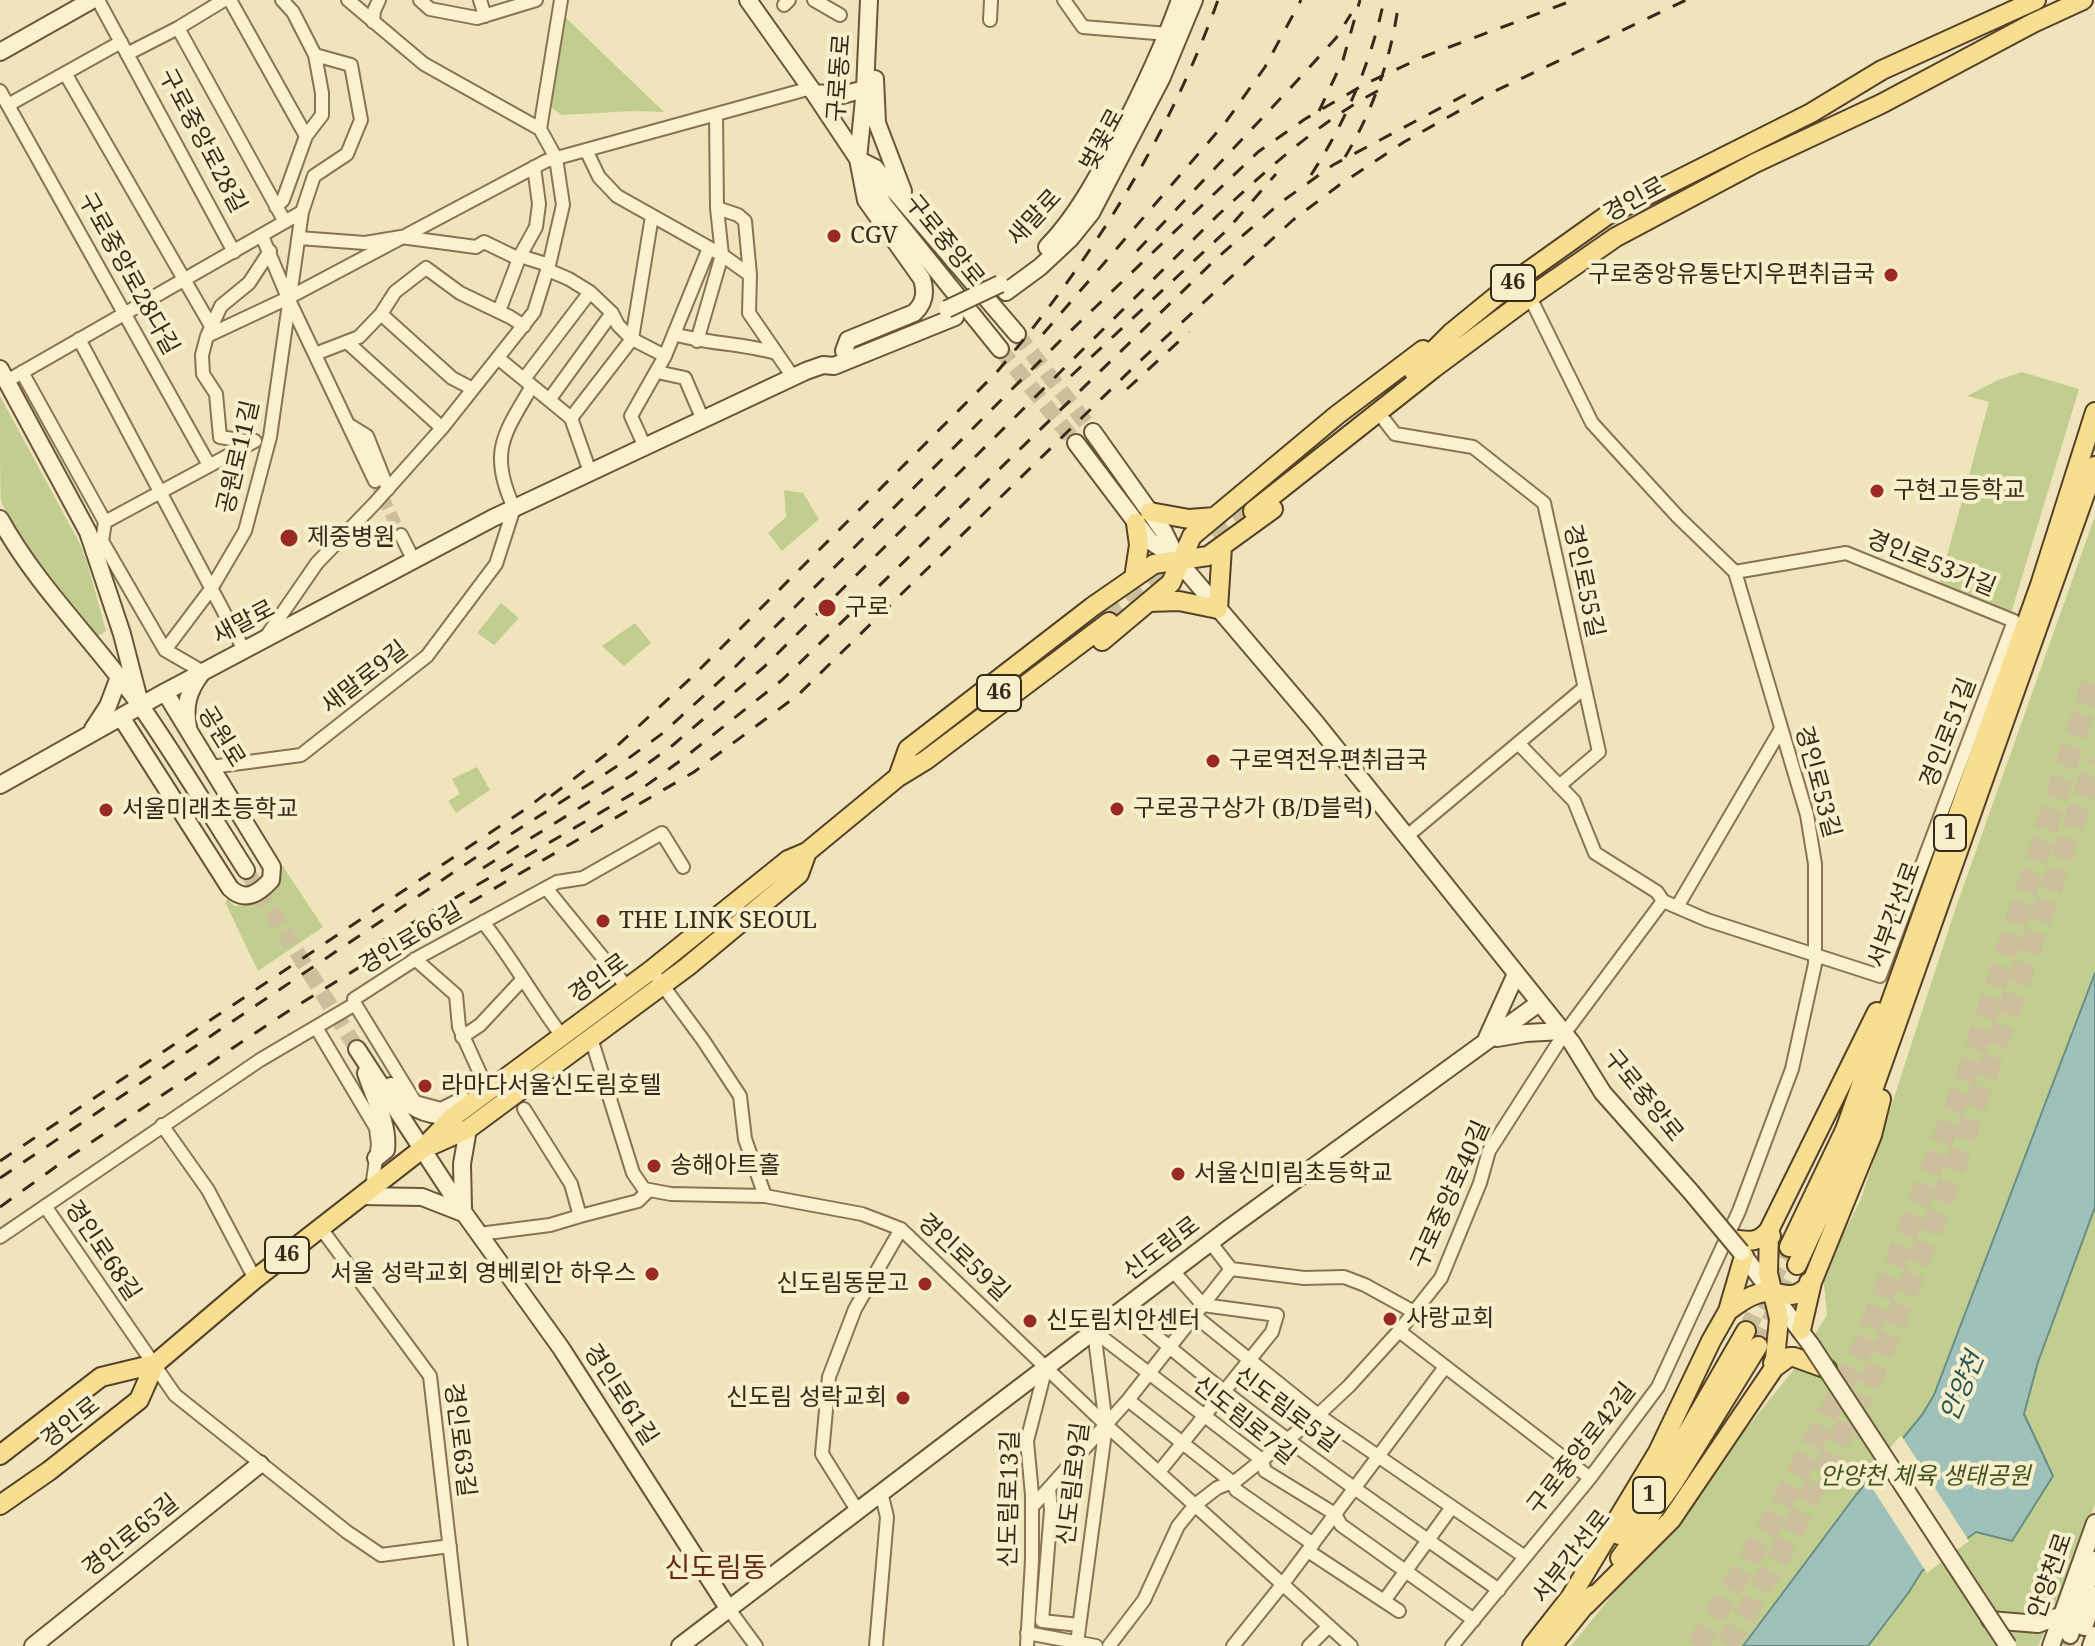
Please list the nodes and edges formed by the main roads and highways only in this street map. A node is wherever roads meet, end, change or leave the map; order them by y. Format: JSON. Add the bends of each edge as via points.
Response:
{"nodes":[{"id":1,"x":92,"y":0,"type":"edge"},
{"id":2,"x":736,"y":0,"type":"edge"},
{"id":3,"x":869,"y":0,"type":"edge"},
{"id":4,"x":879,"y":0,"type":"edge"},
{"id":5,"x":1180,"y":0,"type":"edge"},
{"id":6,"x":1194,"y":0,"type":"edge"},
{"id":7,"x":2036,"y":0,"type":"edge"},
{"id":8,"x":2083,"y":0,"type":"edge"},
{"id":9,"x":753,"y":4,"type":"edge"},
{"id":10,"x":0,"y":52,"type":"edge"},
{"id":11,"x":813,"y":90,"type":"junction"},
{"id":12,"x":868,"y":97,"type":"junction"},
{"id":13,"x":858,"y":159,"type":"junction"},
{"id":14,"x":911,"y":207,"type":"junction"},
{"id":15,"x":1003,"y":288,"type":"junction"},
{"id":16,"x":981,"y":305,"type":"joint"},
{"id":17,"x":951,"y":313,"type":"junction"},
{"id":18,"x":1451,"y":333,"type":"junction"},
{"id":19,"x":1017,"y":334,"type":"tunnel mouth"},
{"id":20,"x":1000,"y":349,"type":"tunnel mouth"},
{"id":21,"x":844,"y":351,"type":"junction"},
{"id":22,"x":823,"y":365,"type":"junction"},
{"id":23,"x":1434,"y":368,"type":"junction"},
{"id":24,"x":3,"y":375,"type":"edge"},
{"id":25,"x":2095,"y":412,"type":"edge"},
{"id":26,"x":1093,"y":432,"type":"tunnel mouth"},
{"id":27,"x":1076,"y":443,"type":"tunnel mouth"},
{"id":28,"x":2095,"y":466,"type":"edge"},
{"id":29,"x":1143,"y":517,"type":"junction"},
{"id":30,"x":1218,"y":517,"type":"junction"},
{"id":31,"x":0,"y":519,"type":"edge"},
{"id":32,"x":1222,"y":547,"type":"junction"},
{"id":33,"x":1179,"y":562,"type":"junction"},
{"id":34,"x":1134,"y":578,"type":"junction"},
{"id":35,"x":1149,"y":602,"type":"junction"},
{"id":36,"x":1218,"y":609,"type":"junction"},
{"id":37,"x":1107,"y":618,"type":"tunnel mouth"},
{"id":38,"x":203,"y":672,"type":"junction"},
{"id":39,"x":119,"y":677,"type":"junction"},
{"id":40,"x":165,"y":692,"type":"junction"},
{"id":41,"x":141,"y":706,"type":"junction"},
{"id":42,"x":121,"y":717,"type":"junction"},
{"id":43,"x":189,"y":733,"type":"junction"},
{"id":44,"x":89,"y":735,"type":"junction"},
{"id":45,"x":135,"y":739,"type":"junction"},
{"id":46,"x":898,"y":777,"type":"junction"},
{"id":47,"x":0,"y":785,"type":"edge"},
{"id":48,"x":246,"y":870,"type":"tunnel mouth"},
{"id":49,"x":1913,"y":955,"type":"junction"},
{"id":50,"x":1516,"y":974,"type":"junction"},
{"id":51,"x":656,"y":977,"type":"junction"},
{"id":52,"x":1539,"y":1003,"type":"junction"},
{"id":53,"x":1563,"y":1032,"type":"junction"},
{"id":54,"x":1484,"y":1043,"type":"junction"},
{"id":55,"x":357,"y":1049,"type":"junction"},
{"id":56,"x":460,"y":1123,"type":"junction"},
{"id":57,"x":422,"y":1149,"type":"junction"},
{"id":58,"x":376,"y":1158,"type":"road end"},
{"id":59,"x":366,"y":1192,"type":"junction"},
{"id":60,"x":464,"y":1213,"type":"junction"},
{"id":61,"x":1769,"y":1230,"type":"junction"},
{"id":62,"x":1739,"y":1249,"type":"junction"},
{"id":63,"x":1793,"y":1256,"type":"tunnel mouth"},
{"id":64,"x":1812,"y":1282,"type":"junction"},
{"id":65,"x":1774,"y":1295,"type":"junction"},
{"id":66,"x":1728,"y":1311,"type":"junction"},
{"id":67,"x":1806,"y":1337,"type":"junction"},
{"id":68,"x":1752,"y":1338,"type":"tunnel mouth"},
{"id":69,"x":155,"y":1364,"type":"junction"},
{"id":70,"x":1774,"y":1368,"type":"junction"},
{"id":71,"x":1827,"y":1369,"type":"junction"},
{"id":72,"x":0,"y":1455,"type":"edge"},
{"id":73,"x":260,"y":1464,"type":"road end"},
{"id":74,"x":0,"y":1505,"type":"edge"},
{"id":75,"x":2095,"y":1523,"type":"edge"},
{"id":76,"x":2095,"y":1560,"type":"edge"},
{"id":77,"x":2095,"y":1595,"type":"edge"},
{"id":78,"x":1578,"y":1601,"type":"junction"},
{"id":79,"x":728,"y":1608,"type":"junction"},
{"id":80,"x":1990,"y":1620,"type":"junction"},
{"id":81,"x":2068,"y":1635,"type":"edge"},
{"id":82,"x":33,"y":1646,"type":"edge"},
{"id":83,"x":680,"y":1646,"type":"edge"},
{"id":84,"x":1532,"y":1646,"type":"edge"},
{"id":85,"x":1552,"y":1646,"type":"edge"},
{"id":86,"x":2008,"y":1646,"type":"edge"}],
"edges":[{"from":1,"to":10,"type":"main road"},
{"from":2,"to":9,"type":"main road"},
{"from":3,"to":12,"type":"main road","name":"구로동로"},
{"from":4,"to":12,"type":"main road","name":"구로동로"},
{"from":5,"to":15,"type":"main road","name":"새말로","via":[[1130,114],[1075,214]]},
{"from":6,"to":15,"type":"main road","name":"벚꽃로","via":[[1162,77],[1091,213],[1040,267]]},
{"from":7,"to":18,"type":"main road","name":"경인로","number":"46","via":[[1882,70],[1811,113],[1606,216]]},
{"from":8,"to":23,"type":"main road","name":"경인로","number":"46","via":[[1630,230]]},
{"from":9,"to":11,"type":"main road","name":"구로중앙로"},
{"from":11,"to":12,"type":"main road"},
{"from":11,"to":13,"type":"main road","name":"구로중앙로"},
{"from":12,"to":13,"type":"main road","name":"구로동로"},
{"from":12,"to":14,"type":"main road","name":"구로동로"},
{"from":13,"to":14,"type":"main road","name":"구로중앙로","via":[[875,168]]},
{"from":13,"to":20,"type":"main road","name":"구로중앙로","via":[[884,205]]},
{"from":13,"to":21,"type":"main road","via":[[866,200],[922,279],[924,292],[914,313],[848,340]]},
{"from":14,"to":19,"type":"main road","name":"구로중앙로"},
{"from":15,"to":16,"type":"main road","name":"벚꽃로"},
{"from":15,"to":17,"type":"main road","name":"새말로","bridge":true},
{"from":16,"to":17,"type":"main road","name":"새말로"},
{"from":17,"to":21,"type":"main road","name":"새말로"},
{"from":17,"to":22,"type":"main road","name":"새말로","via":[[834,366]]},
{"from":18,"to":23,"type":"main road","name":"경인로","number":"46","via":[[1421,365],[1251,507]]},
{"from":18,"to":30,"type":"main road","via":[[1337,415]]},
{"from":21,"to":22,"type":"main road","name":"새말로"},
{"from":22,"to":38,"type":"main road","name":"새말로","via":[[514,508]]},
{"from":23,"to":32,"type":"main road","via":[[1414,397]]},
{"from":24,"to":41,"type":"main road","via":[[88,532]]},
{"from":25,"to":49,"type":"main road","name":"서부간선로","number":"1"},
{"from":26,"to":29,"type":"main road","name":"구로중앙로"},
{"from":27,"to":29,"type":"main road","name":"구로중앙로"},
{"from":28,"to":49,"type":"main road","name":"서부간선로","number":"1"},
{"from":29,"to":30,"type":"main road"},
{"from":29,"to":33,"type":"main road","name":"구로중앙로","via":[[1164,532]]},
{"from":29,"to":34,"type":"main road"},
{"from":30,"to":33,"type":"main road","via":[[1192,536]]},
{"from":31,"to":39,"type":"main road","via":[[41,583]]},
{"from":32,"to":33,"type":"main road"},
{"from":32,"to":36,"type":"main road"},
{"from":33,"to":34,"type":"main road","via":[[1154,564]]},
{"from":33,"to":35,"type":"main road","via":[[1171,583]]},
{"from":33,"to":36,"type":"main road","name":"구로중앙로"},
{"from":34,"to":46,"type":"main road","number":"46","via":[[908,749]]},
{"from":35,"to":36,"type":"main road","via":[[1179,601]]},
{"from":35,"to":46,"type":"main road","via":[[1001,720],[932,765]]},
{"from":36,"to":50,"type":"main road","name":"구로중앙로"},
{"from":37,"to":46,"type":"main road","name":"경인로","number":"46","via":[[921,750]]},
{"from":38,"to":40,"type":"main road","name":"새말로"},
{"from":38,"to":43,"type":"main road","via":[[187,702]]},
{"from":39,"to":41,"type":"main road"},
{"from":39,"to":44,"type":"main road"},
{"from":40,"to":41,"type":"main road","name":"새말로"},
{"from":40,"to":43,"type":"main road","name":"공원로"},
{"from":41,"to":42,"type":"main road","name":"새말로"},
{"from":41,"to":48,"type":"main road"},
{"from":42,"to":44,"type":"main road","name":"새말로"},
{"from":42,"to":45,"type":"main road","name":"공원로"},
{"from":43,"to":45,"type":"main road","name":"공원로","via":[[272,867],[271,880],[255,895],[230,888]]},
{"from":44,"to":45,"type":"main road"},
{"from":44,"to":47,"type":"main road","name":"새말로"},
{"from":46,"to":51,"type":"main road","name":"경인로","number":"46","via":[[807,852],[799,874],[687,967]]},
{"from":49,"to":61,"type":"main road","via":[[1828,1106]]},
{"from":49,"to":63,"type":"main road","name":"서부간선로","number":"1","via":[[1857,1135]]},
{"from":49,"to":64,"type":"main road","via":[[1872,1135]]},
{"from":50,"to":52,"type":"main road","name":"구로중앙로"},
{"from":50,"to":54,"type":"main road"},
{"from":51,"to":56,"type":"main road","name":"경인로","number":"46","via":[[591,1038]]},
{"from":51,"to":56,"type":"main road","name":"경인로","number":"46","via":[[626,986],[469,1105]]},
{"from":52,"to":53,"type":"main road","name":"구로중앙로"},
{"from":52,"to":54,"type":"main road","name":"신도림로"},
{"from":53,"to":54,"type":"main road","via":[[1512,1035]]},
{"from":53,"to":62,"type":"main road","name":"구로중앙로","bridge":true,"via":[[1603,1093]]},
{"from":54,"to":79,"type":"main road","name":"신도림로","via":[[1210,1242]]},
{"from":55,"to":56,"type":"main road","via":[[414,1109]]},
{"from":55,"to":57,"type":"main road","name":"경인로61길"},
{"from":55,"to":58,"type":"main road","via":[[384,1121],[386,1150]]},
{"from":56,"to":57,"type":"main road","name":"경인로","number":"46"},
{"from":56,"to":60,"type":"main road"},
{"from":57,"to":59,"type":"main road","name":"경인로","number":"46"},
{"from":57,"to":60,"type":"main road","name":"경인로61길"},
{"from":59,"to":60,"type":"main road","via":[[422,1197]]},
{"from":59,"to":69,"type":"main road","name":"경인로","number":"46"},
{"from":60,"to":79,"type":"main road","name":"경인로61길","via":[[561,1348]]},
{"from":61,"to":62,"type":"main road"},
{"from":61,"to":64,"type":"main road","via":[[1804,1280]]},
{"from":61,"to":65,"type":"main road","via":[[1767,1262]]},
{"from":62,"to":65,"type":"main road","name":"구로중앙로"},
{"from":62,"to":66,"type":"main road"},
{"from":64,"to":65,"type":"main road","via":[[1798,1295]]},
{"from":64,"to":67,"type":"main road"},
{"from":65,"to":66,"type":"main road","via":[[1756,1294]]},
{"from":65,"to":67,"type":"main road","name":"구로중앙로"},
{"from":65,"to":70,"type":"main road","via":[[1779,1319]]},
{"from":66,"to":70,"type":"main road","via":[[1745,1313]]},
{"from":66,"to":78,"type":"main road"},
{"from":67,"to":71,"type":"main road","name":"구로중앙로","bridge":true},
{"from":68,"to":78,"type":"main road","name":"서부간선로","number":"1","via":[[1674,1482]]},
{"from":69,"to":72,"type":"main road","name":"경인로","number":"46","via":[[101,1377]]},
{"from":69,"to":74,"type":"main road","name":"경인로","number":"46","via":[[139,1400]]},
{"from":70,"to":71,"type":"main road","via":[[1794,1357]]},
{"from":70,"to":78,"type":"main road","via":[[1671,1520]]},
{"from":71,"to":80,"type":"main road","name":"구로중앙로","bridge":true},
{"from":73,"to":82,"type":"main road","name":"경인로65길"},
{"from":75,"to":81,"type":"main road","name":"안양천로"},
{"from":76,"to":81,"type":"main road"},
{"from":77,"to":81,"type":"main road"},
{"from":78,"to":84,"type":"main road","name":"서부간선로","number":"1"},
{"from":78,"to":85,"type":"main road","name":"서부간선로","number":"1"},
{"from":79,"to":83,"type":"main road","name":"신도림로"},
{"from":80,"to":81,"type":"main road","via":[[2038,1624]]},
{"from":80,"to":86,"type":"main road","name":"구로중앙로","bridge":true}]}
